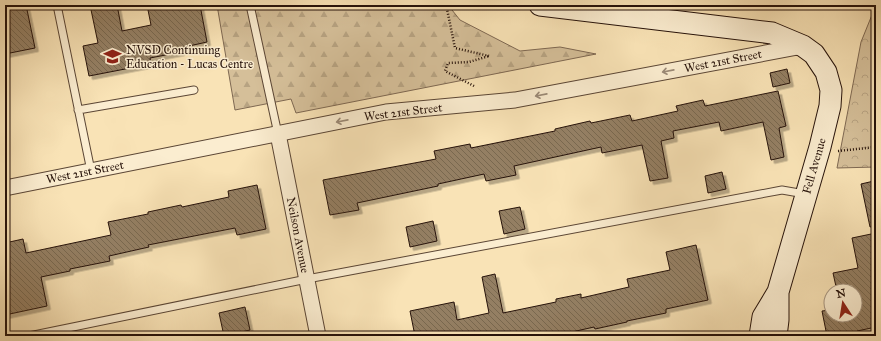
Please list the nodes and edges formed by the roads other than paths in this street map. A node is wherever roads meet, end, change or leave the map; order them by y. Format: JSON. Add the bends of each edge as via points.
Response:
{"nodes":[{"id":1,"x":57,"y":5,"type":"edge"},
{"id":2,"x":250,"y":5,"type":"edge"},
{"id":3,"x":540,"y":5,"type":"edge"},
{"id":4,"x":803,"y":46,"type":"junction"},
{"id":5,"x":194,"y":90,"type":"dead end"},
{"id":6,"x":78,"y":110,"type":"junction"},
{"id":7,"x":278,"y":134,"type":"junction"},
{"id":8,"x":91,"y":171,"type":"junction"},
{"id":9,"x":5,"y":188,"type":"edge"},
{"id":10,"x":806,"y":194,"type":"junction"},
{"id":11,"x":307,"y":279,"type":"junction"},
{"id":12,"x":778,"y":292,"type":"junction"},
{"id":13,"x":29,"y":336,"type":"edge"},
{"id":14,"x":318,"y":336,"type":"edge"},
{"id":15,"x":760,"y":336,"type":"edge"},
{"id":16,"x":776,"y":336,"type":"edge"}],
"edges":[{"from":1,"to":6,"type":"lane"},
{"from":2,"to":7,"type":"lane"},
{"from":3,"to":4,"type":"street","name":"Fell Avenue","via":[[772,33]]},
{"from":4,"to":7,"type":"street","name":"West 21st Street","one_way":true,"via":[[515,100],[386,112]]},
{"from":4,"to":10,"type":"street","name":"Fell Avenue","via":[[814,54],[826,72],[831,90],[830,106]]},
{"from":5,"to":6,"type":"lane"},
{"from":6,"to":8,"type":"lane"},
{"from":7,"to":8,"type":"street","name":"West 21st Street"},
{"from":7,"to":11,"type":"street","name":"Neilson Avenue"},
{"from":8,"to":9,"type":"street","name":"West 21st Street"},
{"from":10,"to":11,"type":"lane","via":[[782,190]]},
{"from":10,"to":12,"type":"street","name":"Fell Avenue"},
{"from":11,"to":13,"type":"lane"},
{"from":11,"to":14,"type":"street","name":"Neilson Avenue"},
{"from":12,"to":15,"type":"street","name":"Fell Avenue","via":[[763,317]]},
{"from":12,"to":16,"type":"street","name":"Fell Avenue"}]}
